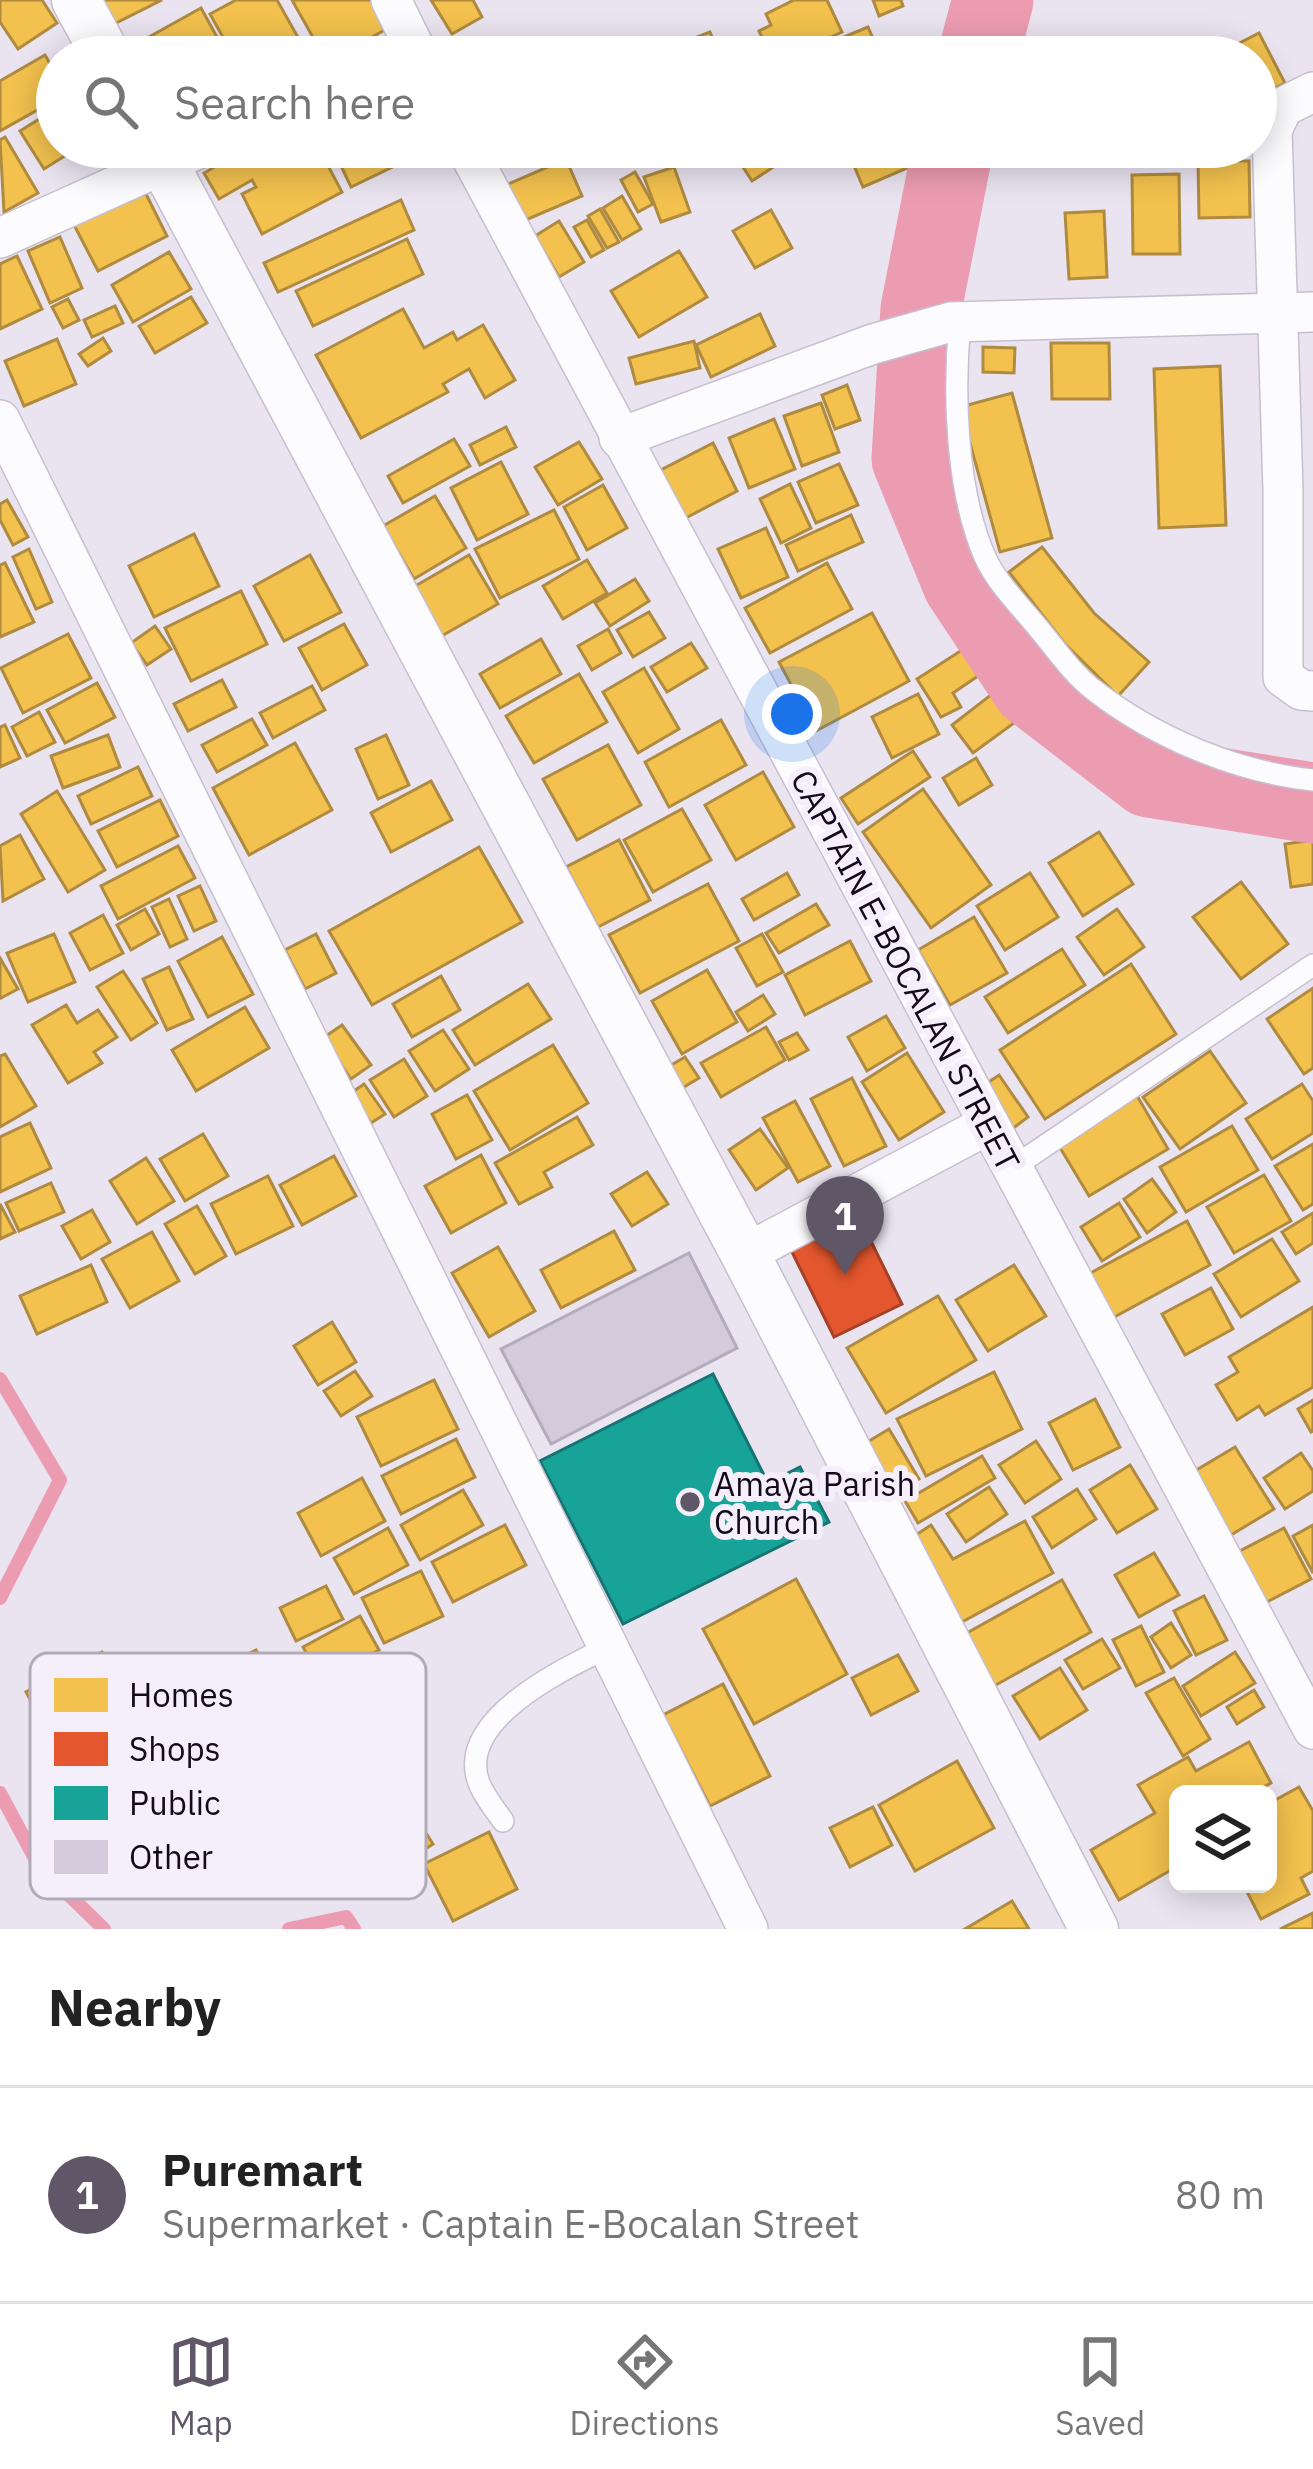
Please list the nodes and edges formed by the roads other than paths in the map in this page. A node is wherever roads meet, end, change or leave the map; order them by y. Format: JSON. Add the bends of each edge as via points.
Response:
{"nodes":[{"id":1,"x":76,"y":0,"type":"edge"},
{"id":2,"x":392,"y":0,"type":"edge"},
{"id":3,"x":96,"y":36,"type":"edge"},
{"id":4,"x":404,"y":36,"type":"edge"},
{"id":5,"x":143,"y":168,"type":"edge"},
{"id":6,"x":182,"y":168,"type":"edge"},
{"id":7,"x":477,"y":168,"type":"edge"},
{"id":8,"x":1277,"y":168,"type":"edge"},
{"id":9,"x":0,"y":238,"type":"edge"},
{"id":10,"x":1296,"y":313,"type":"edge"},
{"id":11,"x":955,"y":322,"type":"junction"},
{"id":12,"x":0,"y":420,"type":"edge"},
{"id":13,"x":619,"y":438,"type":"junction"},
{"id":14,"x":1298,"y":490,"type":"edge"},
{"id":15,"x":1313,"y":691,"type":"edge"},
{"id":16,"x":1313,"y":780,"type":"edge"},
{"id":17,"x":1313,"y":965,"type":"edge"},
{"id":18,"x":988,"y":1124,"type":"junction"},
{"id":19,"x":1012,"y":1168,"type":"junction"},
{"id":20,"x":745,"y":1254,"type":"junction"},
{"id":21,"x":608,"y":1647,"type":"junction"},
{"id":22,"x":1307,"y":1705,"type":"edge"},
{"id":23,"x":503,"y":1821,"type":"dead end"},
{"id":24,"x":748,"y":1929,"type":"edge"},
{"id":25,"x":1094,"y":1929,"type":"edge"}],
"edges":[{"from":1,"to":3,"type":"street"},
{"from":2,"to":4,"type":"street"},
{"from":5,"to":9,"type":"street"},
{"from":6,"to":20,"type":"street"},
{"from":7,"to":13,"type":"street","name":"CAPTAIN E-BOCALAN STREET"},
{"from":8,"to":10,"type":"street"},
{"from":10,"to":11,"type":"street"},
{"from":10,"to":14,"type":"street"},
{"from":11,"to":13,"type":"street"},
{"from":11,"to":16,"type":"lane","via":[[970,496],[985,558],[1024,612],[1091,689],[1141,722],[1271,776]]},
{"from":12,"to":21,"type":"street"},
{"from":13,"to":18,"type":"street","name":"CAPTAIN E-BOCALAN STREET"},
{"from":14,"to":15,"type":"street","via":[[1282,677]]},
{"from":17,"to":19,"type":"lane"},
{"from":18,"to":19,"type":"street","name":"CAPTAIN E-BOCALAN STREET"},
{"from":18,"to":20,"type":"street"},
{"from":19,"to":22,"type":"street","name":"CAPTAIN E-BOCALAN STREET"},
{"from":20,"to":25,"type":"street"},
{"from":21,"to":23,"type":"lane","via":[[539,1681],[481,1742],[477,1778]]},
{"from":21,"to":24,"type":"street"}]}
